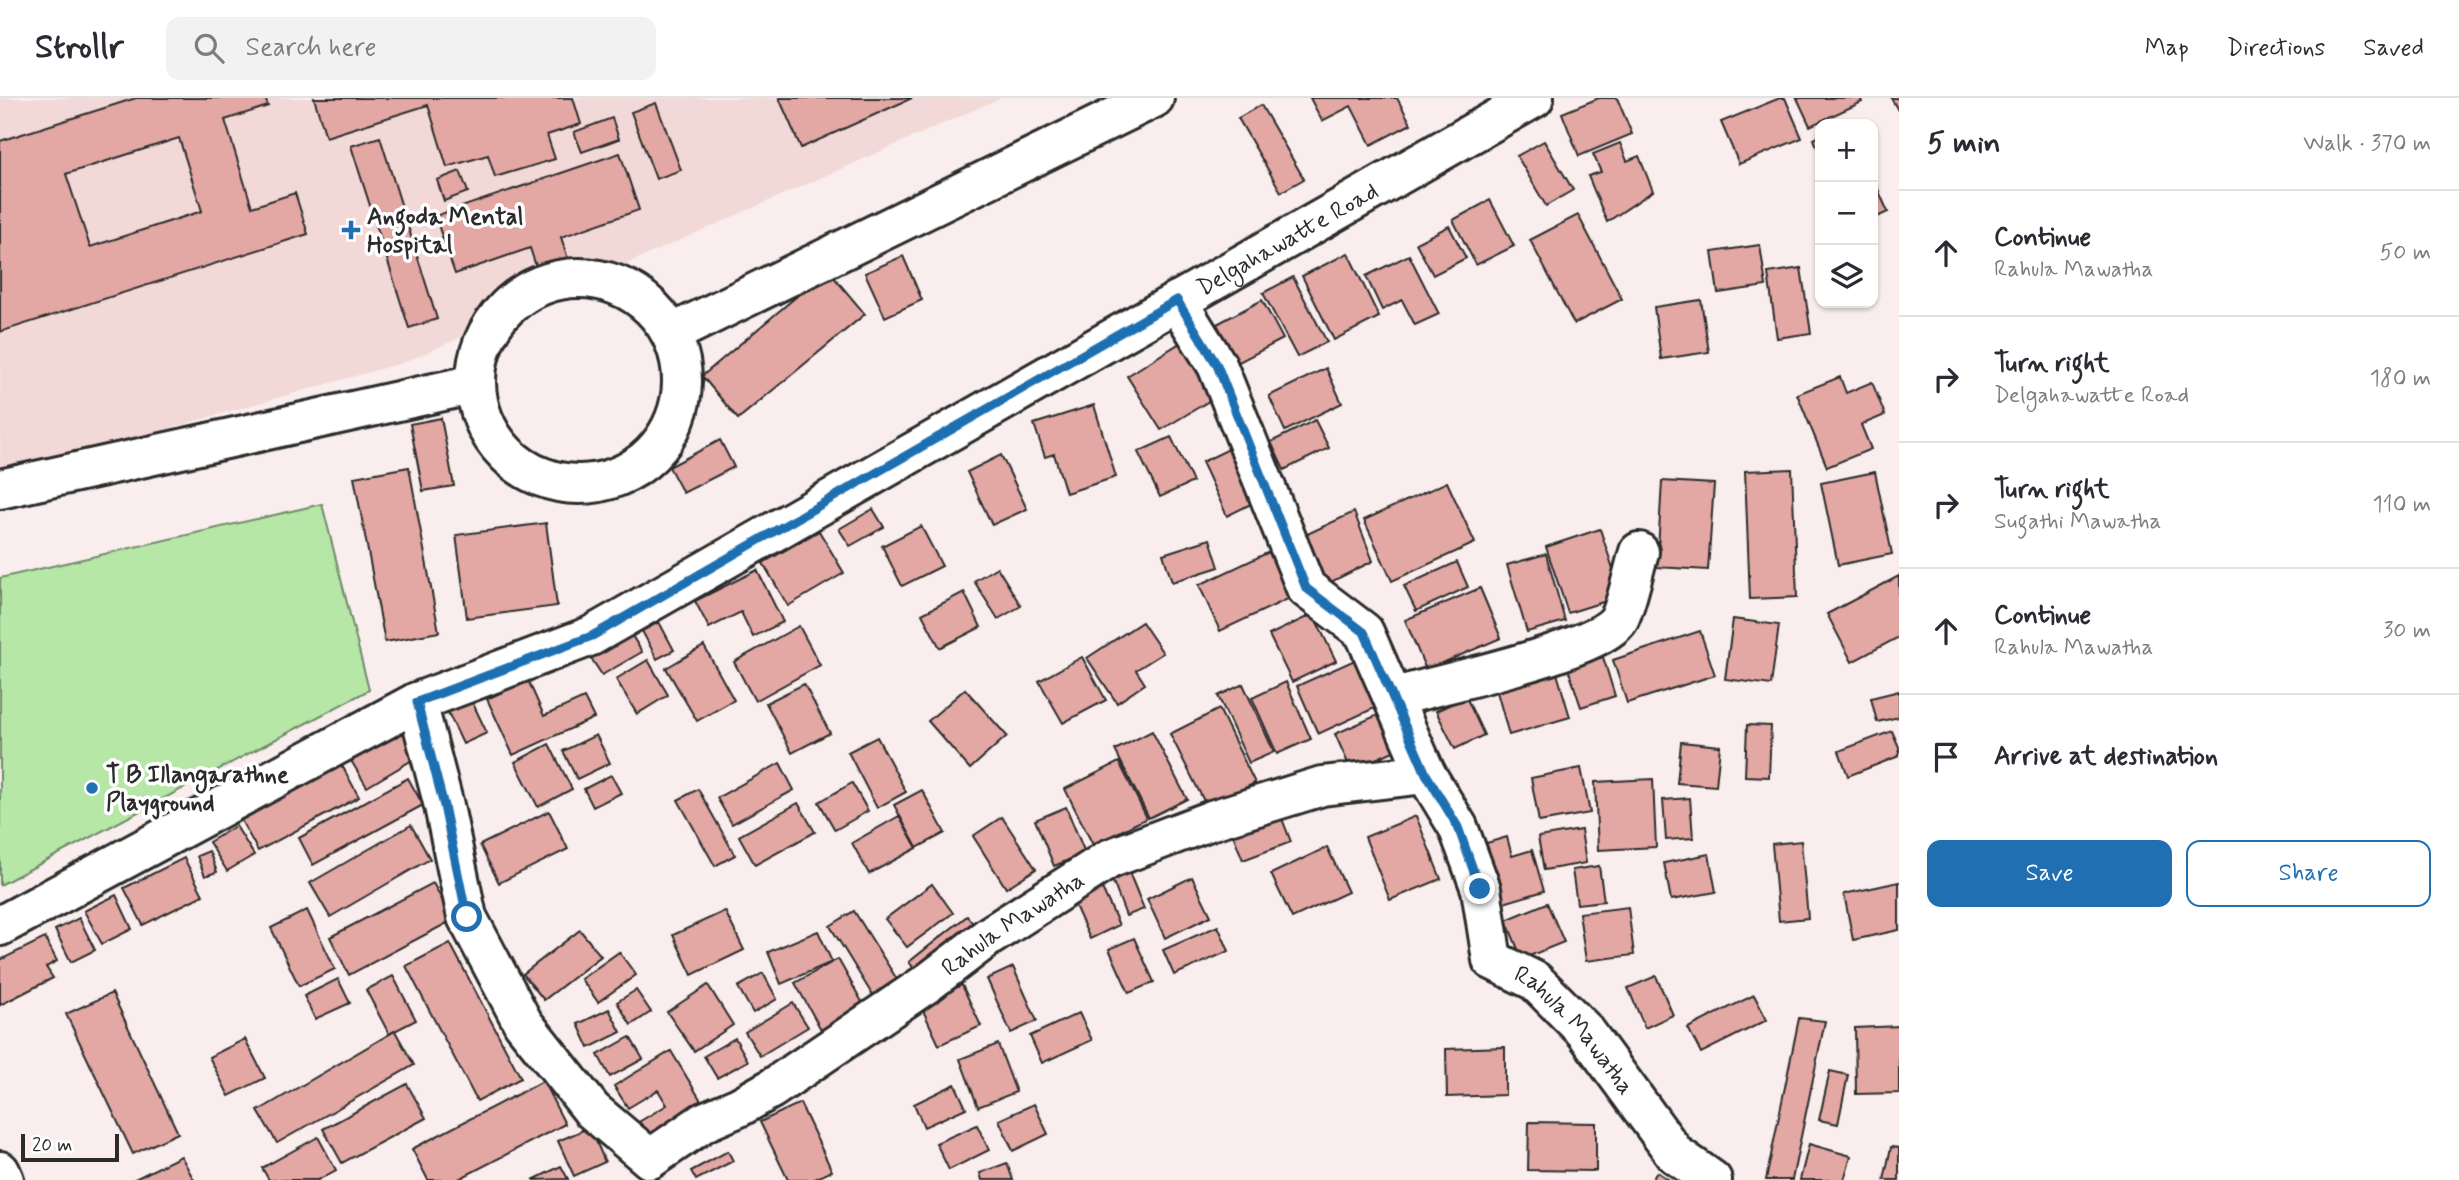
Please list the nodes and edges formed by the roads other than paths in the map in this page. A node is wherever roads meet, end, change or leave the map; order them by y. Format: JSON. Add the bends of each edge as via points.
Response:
{"nodes":[{"id":1,"x":1154,"y":98,"type":"edge"},
{"id":2,"x":1534,"y":98,"type":"edge"},
{"id":3,"x":1177,"y":300,"type":"junction"},
{"id":4,"x":673,"y":333,"type":"junction"},
{"id":5,"x":475,"y":384,"type":"junction"},
{"id":6,"x":0,"y":488,"type":"edge"},
{"id":7,"x":1639,"y":552,"type":"dead end"},
{"id":8,"x":1393,"y":698,"type":"junction"},
{"id":9,"x":417,"y":702,"type":"junction"},
{"id":10,"x":1426,"y":774,"type":"junction"},
{"id":11,"x":0,"y":926,"type":"edge"},
{"id":12,"x":0,"y":1171,"type":"edge"},
{"id":13,"x":4,"y":1180,"type":"edge"},
{"id":14,"x":1712,"y":1180,"type":"edge"}],
"edges":[{"from":1,"to":4,"type":"street"},
{"from":2,"to":3,"type":"street","name":"Delgahawatte Road"},
{"from":3,"to":8,"type":"street","via":[[1217,365],[1306,588],[1364,632]]},
{"from":3,"to":9,"type":"street","name":"Delgahawatte Road","via":[[592,636]]},
{"from":4,"to":5,"type":"street","via":[[652,306],[622,286],[588,277],[554,280],[522,295],[496,319],[480,349]]},
{"from":4,"to":5,"type":"street","via":[[683,376],[682,399],[671,431],[650,458],[621,476],[588,484],[554,482],[523,469],[498,447],[481,417]]},
{"from":5,"to":6,"type":"street"},
{"from":7,"to":8,"type":"street","via":[[1618,620],[1594,639]]},
{"from":8,"to":10,"type":"street"},
{"from":9,"to":10,"type":"street","name":"Rahula Mawatha","via":[[467,917],[523,1023],[593,1110],[650,1159],[704,1122],[771,1089],[988,937],[1109,859],[1322,786]]},
{"from":9,"to":11,"type":"street","name":"Delgahawatte Road"},
{"from":10,"to":14,"type":"street","name":"Rahula Mawatha","via":[[1458,827],[1480,889],[1492,960],[1535,981],[1585,1031],[1675,1154]]},
{"from":12,"to":13,"type":"street"}]}
